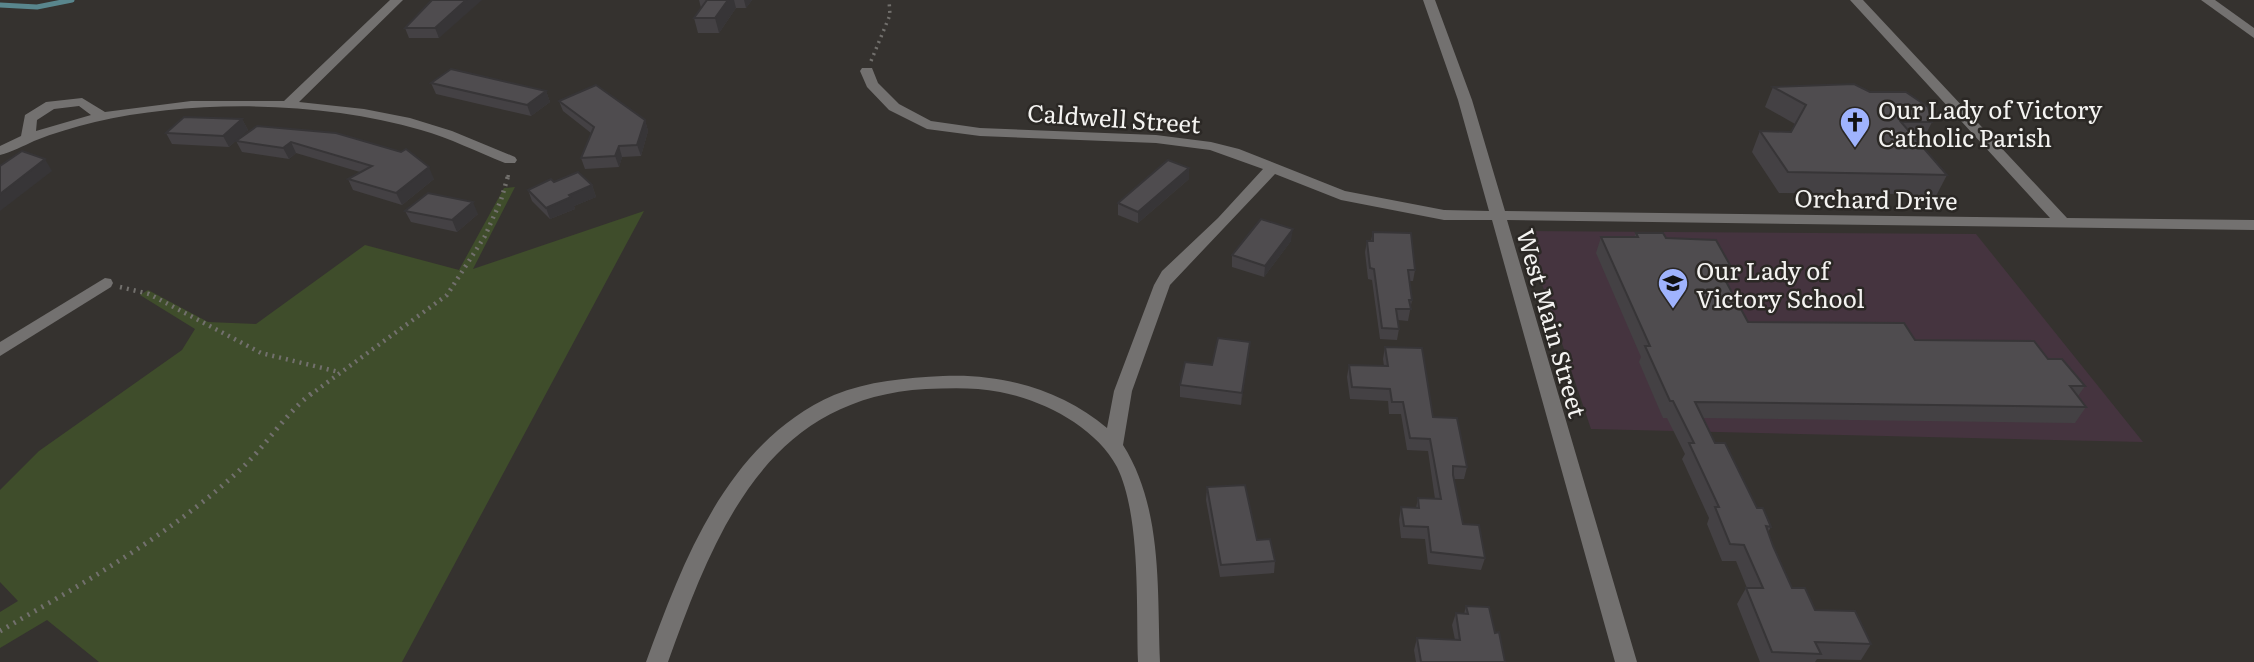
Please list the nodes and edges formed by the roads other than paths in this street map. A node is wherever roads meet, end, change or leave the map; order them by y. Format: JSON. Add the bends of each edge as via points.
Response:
{"nodes":[{"id":1,"x":397,"y":0,"type":"edge"},
{"id":2,"x":1429,"y":0,"type":"edge"},
{"id":3,"x":1856,"y":0,"type":"edge"},
{"id":4,"x":2207,"y":0,"type":"edge"},
{"id":5,"x":2254,"y":34,"type":"edge"},
{"id":6,"x":867,"y":71,"type":"road end"},
{"id":7,"x":288,"y":105,"type":"junction"},
{"id":8,"x":101,"y":115,"type":"junction"},
{"id":9,"x":28,"y":138,"type":"junction"},
{"id":10,"x":0,"y":151,"type":"edge"},
{"id":11,"x":510,"y":160,"type":"road end"},
{"id":12,"x":1273,"y":167,"type":"junction"},
{"id":13,"x":1497,"y":216,"type":"junction"},
{"id":14,"x":2063,"y":223,"type":"junction"},
{"id":15,"x":2254,"y":225,"type":"edge"},
{"id":16,"x":105,"y":284,"type":"road end"},
{"id":17,"x":0,"y":350,"type":"edge"},
{"id":18,"x":1113,"y":446,"type":"junction"},
{"id":19,"x":657,"y":662,"type":"edge"},
{"id":20,"x":1149,"y":662,"type":"edge"},
{"id":21,"x":1626,"y":662,"type":"edge"}],
"edges":[{"from":1,"to":7,"type":"street"},
{"from":2,"to":13,"type":"street","name":"West Main Street","via":[[1465,100]]},
{"from":3,"to":14,"type":"street"},
{"from":4,"to":5,"type":"street"},
{"from":6,"to":12,"type":"street","name":"Caldwell Street","via":[[872,84],[894,107],[940,128],[1173,140],[1234,152]]},
{"from":7,"to":8,"type":"street","via":[[176,104]]},
{"from":7,"to":11,"type":"street","via":[[390,117],[429,127]]},
{"from":8,"to":9,"type":"street"},
{"from":8,"to":9,"type":"street","via":[[82,102],[51,105],[30,118]]},
{"from":9,"to":10,"type":"street"},
{"from":12,"to":13,"type":"street","name":"Caldwell Street","via":[[1363,201],[1444,215]]},
{"from":12,"to":18,"type":"street","via":[[1162,285],[1123,391]]},
{"from":13,"to":14,"type":"street","name":"Orchard Drive"},
{"from":13,"to":21,"type":"street","name":"West Main Street"},
{"from":14,"to":15,"type":"street","name":"Orchard Drive"},
{"from":16,"to":17,"type":"street"},
{"from":18,"to":19,"type":"street","via":[[1081,417],[1059,405],[988,383],[892,384],[848,396],[788,431],[733,491],[710,528]]},
{"from":18,"to":20,"type":"street","via":[[1128,469],[1137,496]]}]}
